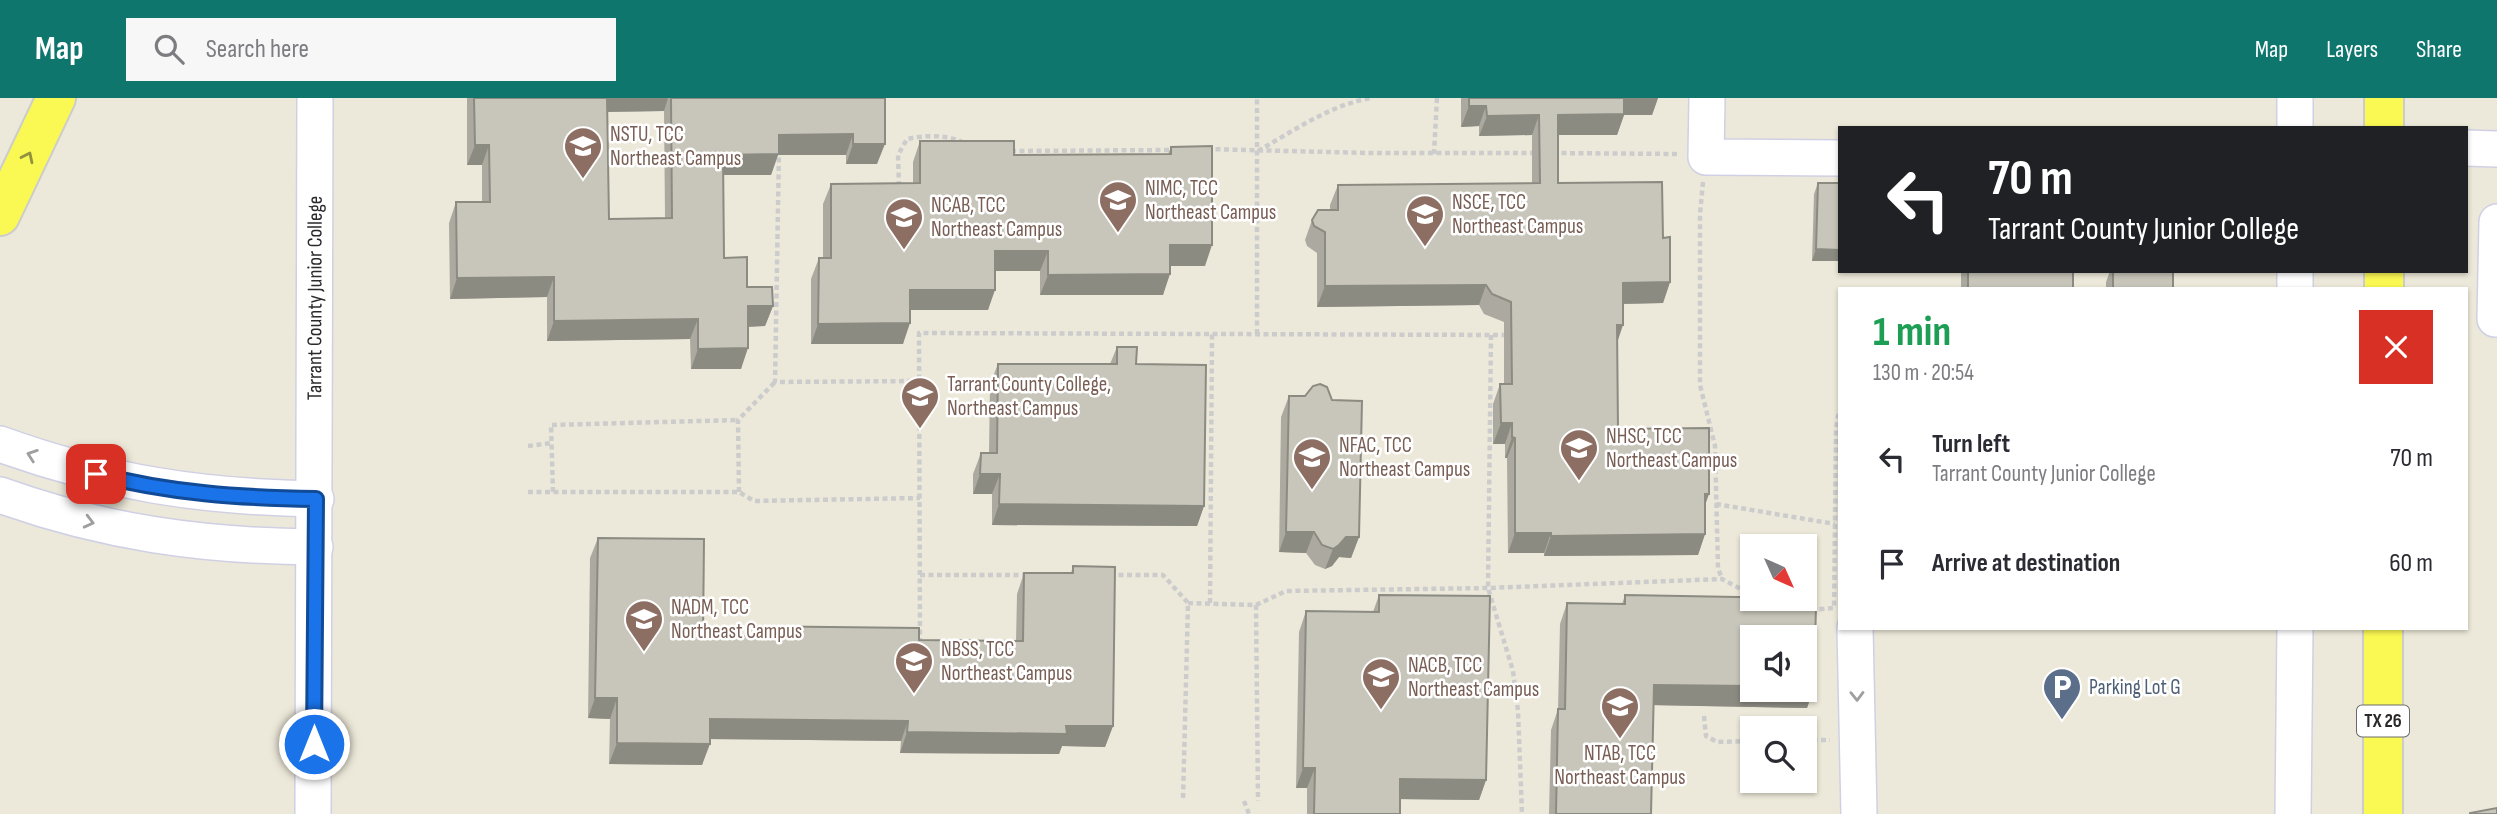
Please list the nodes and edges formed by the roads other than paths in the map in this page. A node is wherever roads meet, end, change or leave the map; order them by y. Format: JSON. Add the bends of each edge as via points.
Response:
{"nodes":[{"id":1,"x":57,"y":98,"type":"edge"},
{"id":2,"x":315,"y":98,"type":"edge"},
{"id":3,"x":1707,"y":98,"type":"edge"},
{"id":4,"x":2295,"y":98,"type":"edge"},
{"id":5,"x":2384,"y":98,"type":"edge"},
{"id":6,"x":2295,"y":126,"type":"edge"},
{"id":7,"x":2384,"y":126,"type":"edge"},
{"id":8,"x":2468,"y":148,"type":"edge"},
{"id":9,"x":2497,"y":149,"type":"edge"},
{"id":10,"x":1838,"y":158,"type":"edge"},
{"id":11,"x":0,"y":216,"type":"edge"},
{"id":12,"x":2497,"y":222,"type":"edge"},
{"id":13,"x":2497,"y":318,"type":"edge"},
{"id":14,"x":0,"y":444,"type":"edge"},
{"id":15,"x":0,"y":495,"type":"edge"},
{"id":16,"x":316,"y":499,"type":"junction"},
{"id":17,"x":315,"y":547,"type":"junction"},
{"id":18,"x":1855,"y":630,"type":"edge"},
{"id":19,"x":2295,"y":630,"type":"edge"},
{"id":20,"x":2383,"y":630,"type":"edge"},
{"id":21,"x":313,"y":814,"type":"edge"},
{"id":22,"x":1859,"y":814,"type":"edge"},
{"id":23,"x":2294,"y":814,"type":"edge"},
{"id":24,"x":2383,"y":814,"type":"edge"}],
"edges":[{"from":11,"to":1,"type":"main road","one_way":true},
{"from":2,"to":16,"type":"street","name":"Tarrant County Junior College"},
{"from":3,"to":10,"type":"street","via":[[1696,155]]},
{"from":4,"to":6,"type":"street"},
{"from":5,"to":7,"type":"main road"},
{"from":8,"to":9,"type":"street"},
{"from":12,"to":13,"type":"street"},
{"from":16,"to":14,"type":"street","one_way":true,"via":[[163,488],[76,469]]},
{"from":15,"to":17,"type":"street","one_way":true,"via":[[71,518],[162,537],[259,547]]},
{"from":16,"to":17,"type":"street","name":"Tarrant County Junior College"},
{"from":17,"to":21,"type":"street","name":"Tarrant County Junior College"},
{"from":18,"to":22,"type":"street","one_way":true},
{"from":19,"to":23,"type":"street"},
{"from":20,"to":24,"type":"main road","number":"TX 26"}]}
